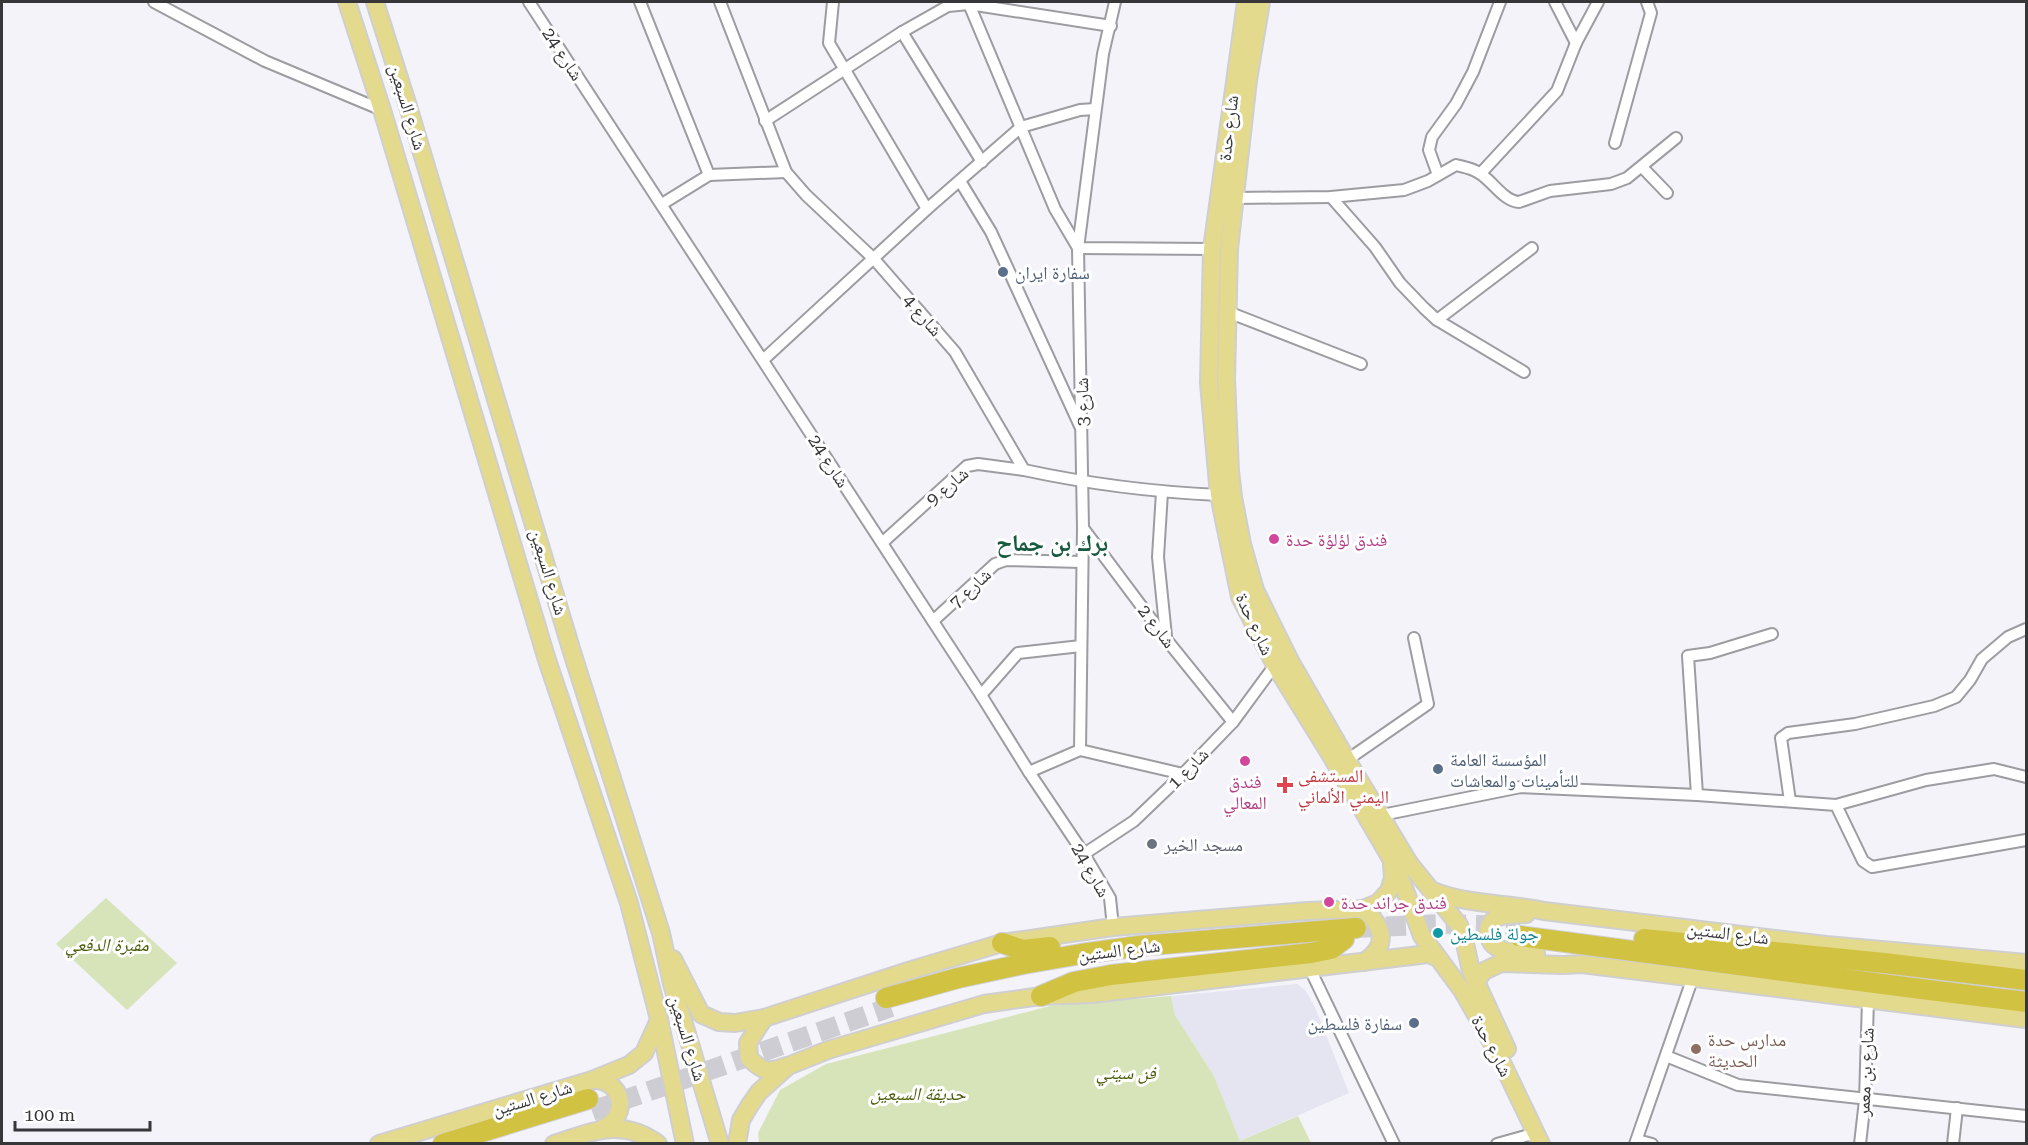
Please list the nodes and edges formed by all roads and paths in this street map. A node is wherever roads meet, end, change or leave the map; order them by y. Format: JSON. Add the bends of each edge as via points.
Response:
{"nodes":[{"id":1,"x":154,"y":2,"type":"edge"},
{"id":2,"x":347,"y":2,"type":"edge"},
{"id":3,"x":375,"y":2,"type":"edge"},
{"id":4,"x":529,"y":2,"type":"edge"},
{"id":5,"x":640,"y":2,"type":"edge"},
{"id":6,"x":720,"y":2,"type":"edge"},
{"id":7,"x":833,"y":2,"type":"edge"},
{"id":8,"x":1115,"y":2,"type":"edge"},
{"id":9,"x":1246,"y":2,"type":"edge"},
{"id":10,"x":1261,"y":2,"type":"edge"},
{"id":11,"x":1500,"y":2,"type":"edge"},
{"id":12,"x":1555,"y":2,"type":"edge"},
{"id":13,"x":1598,"y":2,"type":"edge"},
{"id":14,"x":1647,"y":2,"type":"edge"},
{"id":15,"x":957,"y":3,"type":"edge"},
{"id":16,"x":969,"y":4,"type":"junction"},
{"id":17,"x":1111,"y":26,"type":"junction"},
{"id":18,"x":902,"y":32,"type":"junction"},
{"id":19,"x":1576,"y":43,"type":"junction"},
{"id":20,"x":843,"y":70,"type":"junction"},
{"id":21,"x":1095,"y":109,"type":"junction"},
{"id":22,"x":382,"y":110,"type":"junction"},
{"id":23,"x":765,"y":121,"type":"junction"},
{"id":24,"x":1021,"y":127,"type":"junction"},
{"id":25,"x":1676,"y":138,"type":"dead end"},
{"id":26,"x":1615,"y":143,"type":"dead end"},
{"id":27,"x":982,"y":162,"type":"junction"},
{"id":28,"x":1641,"y":167,"type":"junction"},
{"id":29,"x":786,"y":172,"type":"junction"},
{"id":30,"x":1481,"y":173,"type":"junction"},
{"id":31,"x":709,"y":175,"type":"junction"},
{"id":32,"x":1438,"y":175,"type":"junction"},
{"id":33,"x":960,"y":182,"type":"junction"},
{"id":34,"x":1667,"y":193,"type":"dead end"},
{"id":35,"x":1331,"y":197,"type":"junction"},
{"id":36,"x":1235,"y":198,"type":"junction"},
{"id":37,"x":662,"y":204,"type":"junction"},
{"id":38,"x":927,"y":209,"type":"junction"},
{"id":39,"x":1078,"y":248,"type":"junction"},
{"id":40,"x":1532,"y":248,"type":"dead end"},
{"id":41,"x":1212,"y":249,"type":"junction"},
{"id":42,"x":874,"y":259,"type":"junction"},
{"id":43,"x":1228,"y":312,"type":"junction"},
{"id":44,"x":1437,"y":320,"type":"junction"},
{"id":45,"x":763,"y":360,"type":"junction"},
{"id":46,"x":1361,"y":364,"type":"dead end"},
{"id":47,"x":1524,"y":372,"type":"dead end"},
{"id":48,"x":1082,"y":430,"type":"junction"},
{"id":49,"x":1024,"y":470,"type":"junction"},
{"id":50,"x":1083,"y":482,"type":"junction"},
{"id":51,"x":1161,"y":492,"type":"junction"},
{"id":52,"x":1219,"y":495,"type":"junction"},
{"id":53,"x":1083,"y":528,"type":"junction"},
{"id":54,"x":882,"y":543,"type":"junction"},
{"id":55,"x":1081,"y":562,"type":"junction"},
{"id":56,"x":933,"y":621,"type":"junction"},
{"id":57,"x":1262,"y":623,"type":"junction"},
{"id":58,"x":2026,"y":629,"type":"edge"},
{"id":59,"x":1772,"y":634,"type":"dead end"},
{"id":60,"x":1414,"y":638,"type":"dead end"},
{"id":61,"x":1166,"y":639,"type":"junction"},
{"id":62,"x":1081,"y":646,"type":"junction"},
{"id":63,"x":573,"y":652,"type":"junction"},
{"id":64,"x":547,"y":660,"type":"junction"},
{"id":65,"x":1275,"y":665,"type":"junction"},
{"id":66,"x":981,"y":695,"type":"junction"},
{"id":67,"x":588,"y":699,"type":"junction"},
{"id":68,"x":562,"y":707,"type":"junction"},
{"id":69,"x":1233,"y":722,"type":"junction"},
{"id":70,"x":1080,"y":750,"type":"junction"},
{"id":71,"x":1347,"y":760,"type":"junction"},
{"id":72,"x":1029,"y":772,"type":"junction"},
{"id":73,"x":1183,"y":774,"type":"junction"},
{"id":74,"x":2026,"y":777,"type":"edge"},
{"id":75,"x":1697,"y":795,"type":"junction"},
{"id":76,"x":1790,"y":801,"type":"junction"},
{"id":77,"x":1836,"y":805,"type":"junction"},
{"id":78,"x":1382,"y":815,"type":"junction"},
{"id":79,"x":2026,"y":840,"type":"edge"},
{"id":80,"x":1084,"y":854,"type":"junction"},
{"id":81,"x":1391,"y":860,"type":"junction"},
{"id":82,"x":1431,"y":890,"type":"junction"},
{"id":83,"x":1363,"y":909,"type":"junction"},
{"id":84,"x":1544,"y":911,"type":"junction"},
{"id":85,"x":1113,"y":927,"type":"junction"},
{"id":86,"x":661,"y":933,"type":"junction"},
{"id":87,"x":1349,"y":933,"type":"junction"},
{"id":88,"x":1002,"y":943,"type":"junction"},
{"id":89,"x":1826,"y":945,"type":"junction"},
{"id":90,"x":1436,"y":957,"type":"junction"},
{"id":91,"x":1364,"y":962,"type":"junction"},
{"id":92,"x":1582,"y":963,"type":"junction"},
{"id":93,"x":1884,"y":963,"type":"junction"},
{"id":94,"x":2026,"y":963,"type":"edge"},
{"id":95,"x":1310,"y":969,"type":"junction"},
{"id":96,"x":1693,"y":977,"type":"junction"},
{"id":97,"x":2026,"y":980,"type":"edge"},
{"id":98,"x":1476,"y":981,"type":"junction"},
{"id":99,"x":1041,"y":996,"type":"junction"},
{"id":100,"x":1868,"y":1000,"type":"junction"},
{"id":101,"x":889,"y":1002,"type":"tunnel mouth"},
{"id":102,"x":2026,"y":1002,"type":"edge"},
{"id":103,"x":765,"y":1018,"type":"junction"},
{"id":104,"x":659,"y":1019,"type":"junction"},
{"id":105,"x":2026,"y":1019,"type":"edge"},
{"id":106,"x":1666,"y":1056,"type":"junction"},
{"id":107,"x":788,"y":1066,"type":"junction"},
{"id":108,"x":592,"y":1080,"type":"junction"},
{"id":109,"x":1865,"y":1100,"type":"junction"},
{"id":110,"x":1957,"y":1108,"type":"junction"},
{"id":111,"x":2026,"y":1116,"type":"edge"},
{"id":112,"x":603,"y":1128,"type":"junction"},
{"id":113,"x":1539,"y":1138,"type":"edge"},
{"id":114,"x":1636,"y":1142,"type":"edge"},
{"id":115,"x":379,"y":1143,"type":"edge"},
{"id":116,"x":443,"y":1143,"type":"edge"},
{"id":117,"x":487,"y":1143,"type":"edge"},
{"id":118,"x":554,"y":1143,"type":"edge"},
{"id":119,"x":658,"y":1143,"type":"edge"},
{"id":120,"x":685,"y":1143,"type":"edge"},
{"id":121,"x":720,"y":1143,"type":"edge"},
{"id":122,"x":737,"y":1143,"type":"edge"},
{"id":123,"x":1394,"y":1143,"type":"edge"},
{"id":124,"x":1497,"y":1143,"type":"edge"},
{"id":125,"x":1553,"y":1143,"type":"edge"},
{"id":126,"x":1652,"y":1143,"type":"edge"},
{"id":127,"x":1860,"y":1143,"type":"edge"},
{"id":128,"x":1953,"y":1143,"type":"edge"}],
"edges":[{"from":1,"to":22,"type":"street","via":[[265,61]]},
{"from":2,"to":22,"type":"main road","name":"شارع السبعين"},
{"from":3,"to":63,"type":"main road","name":"شارع السبعين"},
{"from":4,"to":37,"type":"street","name":"شارع 24"},
{"from":5,"to":31,"type":"street"},
{"from":6,"to":23,"type":"street","name":"شارع 4"},
{"from":7,"to":20,"type":"street","via":[[829,43]]},
{"from":8,"to":17,"type":"street","name":"شارع 3"},
{"from":9,"to":41,"type":"main road","name":"شارع حدة"},
{"from":10,"to":36,"type":"main road","name":"شارع حدة"},
{"from":11,"to":32,"type":"street","via":[[1473,72],[1432,137],[1430,150]]},
{"from":12,"to":19,"type":"street"},
{"from":13,"to":19,"type":"street"},
{"from":14,"to":26,"type":"street","via":[[1651,13]]},
{"from":15,"to":16,"type":"street"},
{"from":15,"to":18,"type":"street"},
{"from":16,"to":17,"type":"street"},
{"from":16,"to":24,"type":"street"},
{"from":17,"to":21,"type":"street","name":"شارع 3"},
{"from":18,"to":20,"type":"street"},
{"from":18,"to":27,"type":"street"},
{"from":19,"to":30,"type":"street","via":[[1557,91]]},
{"from":20,"to":23,"type":"street"},
{"from":20,"to":38,"type":"street"},
{"from":21,"to":24,"type":"street"},
{"from":21,"to":39,"type":"street","name":"شارع 3"},
{"from":22,"to":64,"type":"main road","name":"شارع السبعين"},
{"from":23,"to":29,"type":"street","name":"شارع 4"},
{"from":24,"to":27,"type":"street"},
{"from":24,"to":39,"type":"street","via":[[1056,209]]},
{"from":25,"to":28,"type":"street"},
{"from":27,"to":33,"type":"street"},
{"from":28,"to":30,"type":"street","via":[[1611,184],[1550,191],[1519,202],[1508,198]]},
{"from":28,"to":34,"type":"street"},
{"from":29,"to":31,"type":"street"},
{"from":29,"to":42,"type":"street","name":"شارع 4"},
{"from":30,"to":32,"type":"street","via":[[1456,165]]},
{"from":31,"to":37,"type":"street"},
{"from":32,"to":35,"type":"street","via":[[1404,190]]},
{"from":33,"to":38,"type":"street"},
{"from":33,"to":48,"type":"street","via":[[991,232]]},
{"from":35,"to":36,"type":"street"},
{"from":35,"to":44,"type":"street","via":[[1375,247],[1400,283]]},
{"from":36,"to":43,"type":"main road","name":"شارع حدة"},
{"from":37,"to":45,"type":"street","name":"شارع 24"},
{"from":38,"to":42,"type":"street"},
{"from":39,"to":41,"type":"street"},
{"from":39,"to":48,"type":"street","name":"شارع 3"},
{"from":40,"to":44,"type":"street"},
{"from":41,"to":52,"type":"main road","name":"شارع حدة","via":[[1209,382]]},
{"from":42,"to":45,"type":"street"},
{"from":42,"to":49,"type":"street","name":"شارع 4","via":[[955,352]]},
{"from":43,"to":46,"type":"street"},
{"from":43,"to":57,"type":"main road","name":"شارع حدة","via":[[1226,380],[1233,497]]},
{"from":44,"to":47,"type":"street"},
{"from":45,"to":54,"type":"street","name":"شارع 24"},
{"from":48,"to":50,"type":"street","name":"شارع 3"},
{"from":49,"to":50,"type":"street"},
{"from":49,"to":54,"type":"street","name":"شارع 9","via":[[967,466]]},
{"from":50,"to":51,"type":"street"},
{"from":50,"to":53,"type":"street","name":"شارع 3"},
{"from":51,"to":52,"type":"street"},
{"from":51,"to":61,"type":"street","via":[[1158,557]]},
{"from":52,"to":57,"type":"main road","name":"شارع حدة","via":[[1240,597]]},
{"from":53,"to":55,"type":"street","name":"شارع 3"},
{"from":53,"to":61,"type":"street","name":"شارع 2"},
{"from":54,"to":56,"type":"street","name":"شارع 24"},
{"from":55,"to":56,"type":"street","name":"شارع 7","via":[[1006,560],[995,564]]},
{"from":55,"to":62,"type":"street","name":"شارع 3"},
{"from":56,"to":66,"type":"street","name":"شارع 24"},
{"from":57,"to":65,"type":"main road","name":"شارع حدة"},
{"from":57,"to":71,"type":"main road","name":"شارع حدة","via":[[1290,661]]},
{"from":58,"to":76,"type":"street","via":[[1982,659],[1956,697],[1934,706],[1855,724],[1784,735],[1781,738]]},
{"from":59,"to":75,"type":"street","via":[[1688,656]]},
{"from":60,"to":71,"type":"street","via":[[1428,704]]},
{"from":61,"to":69,"type":"street","name":"شارع 2"},
{"from":62,"to":66,"type":"street","via":[[1018,653]]},
{"from":62,"to":70,"type":"street","name":"شارع 3"},
{"from":63,"to":64,"type":"main road","via":[[562,665]]},
{"from":63,"to":67,"type":"main road","name":"شارع السبعين"},
{"from":64,"to":68,"type":"main road","name":"شارع السبعين"},
{"from":65,"to":69,"type":"street","name":"شارع 1"},
{"from":65,"to":81,"type":"main road","name":"شارع حدة"},
{"from":66,"to":72,"type":"street","name":"شارع 24"},
{"from":67,"to":68,"type":"main road","via":[[572,694]]},
{"from":67,"to":86,"type":"main road","name":"شارع السبعين"},
{"from":68,"to":104,"type":"main road","name":"شارع السبعين","via":[[629,903]]},
{"from":69,"to":73,"type":"street","name":"شارع 1"},
{"from":70,"to":72,"type":"street"},
{"from":70,"to":73,"type":"street"},
{"from":71,"to":78,"type":"main road","name":"شارع حدة"},
{"from":72,"to":80,"type":"street","name":"شارع 24"},
{"from":73,"to":80,"type":"street","name":"شارع 1","via":[[1134,821]]},
{"from":74,"to":77,"type":"street","via":[[1994,769],[1926,780]]},
{"from":75,"to":76,"type":"street"},
{"from":75,"to":78,"type":"street","via":[[1521,787]]},
{"from":76,"to":77,"type":"street"},
{"from":77,"to":79,"type":"street","via":[[1863,861],[1872,867]]},
{"from":78,"to":82,"type":"main road","name":"شارع حدة","via":[[1409,863]]},
{"from":80,"to":85,"type":"street","name":"شارع 24","via":[[1110,898]]},
{"from":81,"to":83,"type":"main road","via":[[1393,878],[1389,891],[1378,903]]},
{"from":81,"to":90,"type":"main road","name":"شارع حدة","via":[[1422,936]]},
{"from":82,"to":84,"type":"main road","name":"شارع الستين","via":[[1450,897]]},
{"from":82,"to":98,"type":"main road","name":"شارع حدة","via":[[1459,925]]},
{"from":83,"to":85,"type":"main road"},
{"from":83,"to":91,"type":"main road","via":[[1379,925],[1381,936],[1379,948]]},
{"from":84,"to":89,"type":"main road","name":"شارع الستين"},
{"from":84,"to":92,"type":"main road","via":[[1495,919],[1488,929],[1490,940],[1507,951],[1563,956]]},
{"from":85,"to":88,"type":"main road"},
{"from":86,"to":103,"type":"main road","via":[[701,1014],[719,1022],[735,1023]]},
{"from":86,"to":121,"type":"main road","name":"شارع السبعين","via":[[672,984]]},
{"from":87,"to":88,"type":"highway","via":[[1315,921],[1023,950]]},
{"from":87,"to":99,"type":"highway","via":[[1331,949],[1311,954],[1111,975],[1074,981]]},
{"from":87,"to":101,"type":"highway","name":"شارع الستين","via":[[1030,973]]},
{"from":88,"to":103,"type":"main road"},
{"from":89,"to":93,"type":"highway"},
{"from":89,"to":94,"type":"main road","name":"شارع الستين"},
{"from":90,"to":91,"type":"main road","via":[[1428,954]]},
{"from":90,"to":113,"type":"main road","name":"شارع حدة","via":[[1462,990]]},
{"from":91,"to":95,"type":"main road"},
{"from":92,"to":96,"type":"main road"},
{"from":92,"to":98,"type":"main road","via":[[1501,963],[1484,971]]},
{"from":93,"to":97,"type":"highway","name":"شارع الستين"},
{"from":93,"to":102,"type":"highway","name":"شارع الستين","via":[[1520,931],[1875,984]]},
{"from":95,"to":99,"type":"main road","via":[[1092,994]]},
{"from":95,"to":123,"type":"street"},
{"from":96,"to":100,"type":"main road"},
{"from":96,"to":106,"type":"street"},
{"from":98,"to":125,"type":"main road","name":"شارع حدة"},
{"from":99,"to":107,"type":"main road","via":[[955,1011]]},
{"from":100,"to":105,"type":"main road"},
{"from":100,"to":109,"type":"street","name":"شارع بن معمر"},
{"from":103,"to":107,"type":"main road","via":[[748,1042],[749,1058],[760,1069],[773,1071]]},
{"from":104,"to":108,"type":"main road","name":"شارع الستين","via":[[640,1058]]},
{"from":104,"to":120,"type":"main road","name":"شارع السبعين"},
{"from":106,"to":109,"type":"street","via":[[1738,1085]]},
{"from":106,"to":114,"type":"street"},
{"from":107,"to":122,"type":"main road","via":[[750,1105],[741,1120]]},
{"from":108,"to":112,"type":"main road","via":[[610,1083],[621,1098],[618,1117]]},
{"from":108,"to":115,"type":"main road","name":"شارع الستين"},
{"from":109,"to":110,"type":"street"},
{"from":109,"to":127,"type":"street","name":"شارع بن معمر"},
{"from":110,"to":111,"type":"street"},
{"from":110,"to":128,"type":"street"},
{"from":112,"to":118,"type":"main road"},
{"from":112,"to":119,"type":"main road","via":[[636,1132]]},
{"from":113,"to":124,"type":"street"},
{"from":114,"to":126,"type":"street"},
{"from":116,"to":117,"type":"highway","name":"شارع الستين","via":[[590,1105]]}]}
